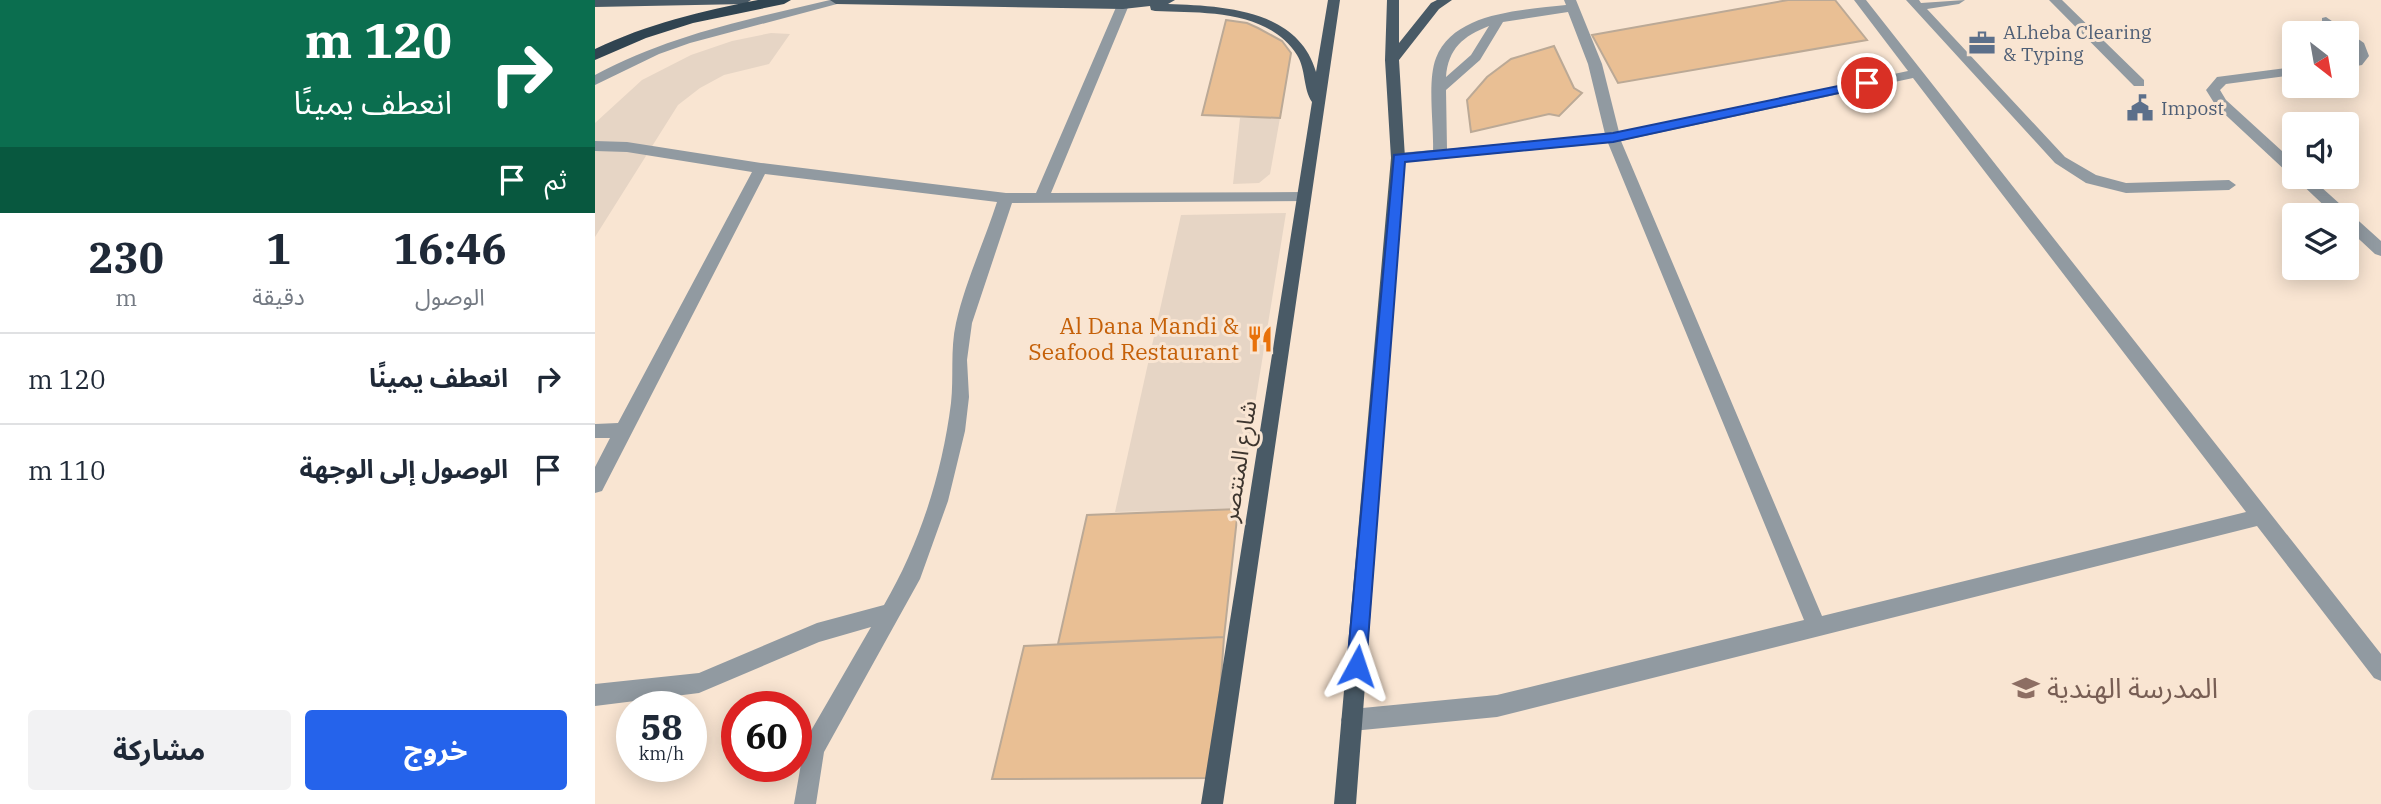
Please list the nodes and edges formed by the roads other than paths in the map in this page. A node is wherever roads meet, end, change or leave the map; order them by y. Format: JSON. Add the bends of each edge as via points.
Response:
{"nodes":[{"id":1,"x":745,"y":0,"type":"edge"},
{"id":2,"x":784,"y":0,"type":"edge"},
{"id":3,"x":835,"y":0,"type":"edge"},
{"id":4,"x":846,"y":0,"type":"edge"},
{"id":5,"x":1169,"y":0,"type":"edge"},
{"id":6,"x":1334,"y":0,"type":"edge"},
{"id":7,"x":1394,"y":0,"type":"edge"},
{"id":8,"x":1446,"y":0,"type":"edge"},
{"id":9,"x":1860,"y":0,"type":"edge"},
{"id":10,"x":1959,"y":0,"type":"edge"},
{"id":11,"x":2055,"y":0,"type":"edge"},
{"id":12,"x":595,"y":3,"type":"edge"},
{"id":13,"x":1571,"y":4,"type":"edge"},
{"id":14,"x":1915,"y":4,"type":"edge"},
{"id":15,"x":1123,"y":5,"type":"junction"},
{"id":16,"x":1498,"y":19,"type":"junction"},
{"id":17,"x":595,"y":55,"type":"edge"},
{"id":18,"x":1392,"y":60,"type":"junction"},
{"id":19,"x":2282,"y":72,"type":"edge"},
{"id":20,"x":1917,"y":73,"type":"junction"},
{"id":21,"x":595,"y":81,"type":"edge"},
{"id":22,"x":2139,"y":83,"type":"dead end"},
{"id":23,"x":1441,"y":87,"type":"junction"},
{"id":24,"x":1318,"y":106,"type":"junction"},
{"id":25,"x":1613,"y":138,"type":"junction"},
{"id":26,"x":595,"y":146,"type":"edge"},
{"id":27,"x":1440,"y":155,"type":"junction"},
{"id":28,"x":1398,"y":158,"type":"junction"},
{"id":29,"x":2282,"y":159,"type":"edge"},
{"id":30,"x":761,"y":168,"type":"junction"},
{"id":31,"x":2229,"y":185,"type":"dead end"},
{"id":32,"x":2314,"y":189,"type":"edge"},
{"id":33,"x":1304,"y":197,"type":"junction"},
{"id":34,"x":1006,"y":198,"type":"junction"},
{"id":35,"x":1041,"y":199,"type":"junction"},
{"id":36,"x":2330,"y":203,"type":"edge"},
{"id":37,"x":2359,"y":230,"type":"edge"},
{"id":38,"x":2381,"y":250,"type":"edge"},
{"id":39,"x":624,"y":430,"type":"junction"},
{"id":40,"x":595,"y":431,"type":"edge"},
{"id":41,"x":595,"y":485,"type":"edge"},
{"id":42,"x":2261,"y":517,"type":"junction"},
{"id":43,"x":892,"y":612,"type":"junction"},
{"id":44,"x":1817,"y":627,"type":"junction"},
{"id":45,"x":2381,"y":671,"type":"edge"},
{"id":46,"x":595,"y":695,"type":"edge"},
{"id":47,"x":1352,"y":720,"type":"junction"},
{"id":48,"x":805,"y":804,"type":"edge"},
{"id":49,"x":1212,"y":804,"type":"edge"},
{"id":50,"x":1345,"y":804,"type":"edge"}],
"edges":[{"from":1,"to":12,"type":"main road"},
{"from":2,"to":17,"type":"highway","via":[[683,21]]},
{"from":3,"to":4,"type":"main road"},
{"from":4,"to":15,"type":"main road"},
{"from":4,"to":21,"type":"street","via":[[670,44]]},
{"from":5,"to":15,"type":"main road"},
{"from":6,"to":24,"type":"main road","name":"شارع المنتصر"},
{"from":7,"to":18,"type":"main road"},
{"from":8,"to":18,"type":"main road"},
{"from":9,"to":20,"type":"street"},
{"from":10,"to":14,"type":"street"},
{"from":11,"to":22,"type":"street"},
{"from":13,"to":16,"type":"street"},
{"from":13,"to":25,"type":"street","via":[[1595,64]]},
{"from":14,"to":31,"type":"street","via":[[2060,160],[2091,179],[2126,187]]},
{"from":15,"to":24,"type":"main road","via":[[1231,12],[1270,22],[1303,54]]},
{"from":15,"to":35,"type":"street"},
{"from":16,"to":23,"type":"street","via":[[1474,61]]},
{"from":16,"to":23,"type":"street","via":[[1471,29],[1452,44],[1442,58]]},
{"from":18,"to":28,"type":"main road"},
{"from":19,"to":29,"type":"street","via":[[2222,80],[2213,90],[2221,103]]},
{"from":20,"to":25,"type":"street"},
{"from":20,"to":42,"type":"street"},
{"from":23,"to":27,"type":"street"},
{"from":24,"to":33,"type":"main road","name":"شارع المنتصر"},
{"from":25,"to":27,"type":"street"},
{"from":25,"to":44,"type":"street"},
{"from":26,"to":30,"type":"street"},
{"from":27,"to":28,"type":"street"},
{"from":28,"to":47,"type":"main road"},
{"from":30,"to":34,"type":"street"},
{"from":30,"to":39,"type":"street"},
{"from":32,"to":36,"type":"street"},
{"from":33,"to":35,"type":"street"},
{"from":33,"to":49,"type":"main road","name":"شارع المنتصر"},
{"from":34,"to":35,"type":"street"},
{"from":34,"to":43,"type":"street","via":[[964,323],[957,420],[939,502],[913,573]]},
{"from":37,"to":38,"type":"street"},
{"from":39,"to":40,"type":"street"},
{"from":39,"to":41,"type":"street"},
{"from":42,"to":44,"type":"street"},
{"from":42,"to":45,"type":"street"},
{"from":43,"to":46,"type":"street","via":[[817,633],[699,682]]},
{"from":43,"to":48,"type":"street","via":[[813,749]]},
{"from":44,"to":47,"type":"street","via":[[1497,706]]},
{"from":47,"to":50,"type":"main road"}]}
